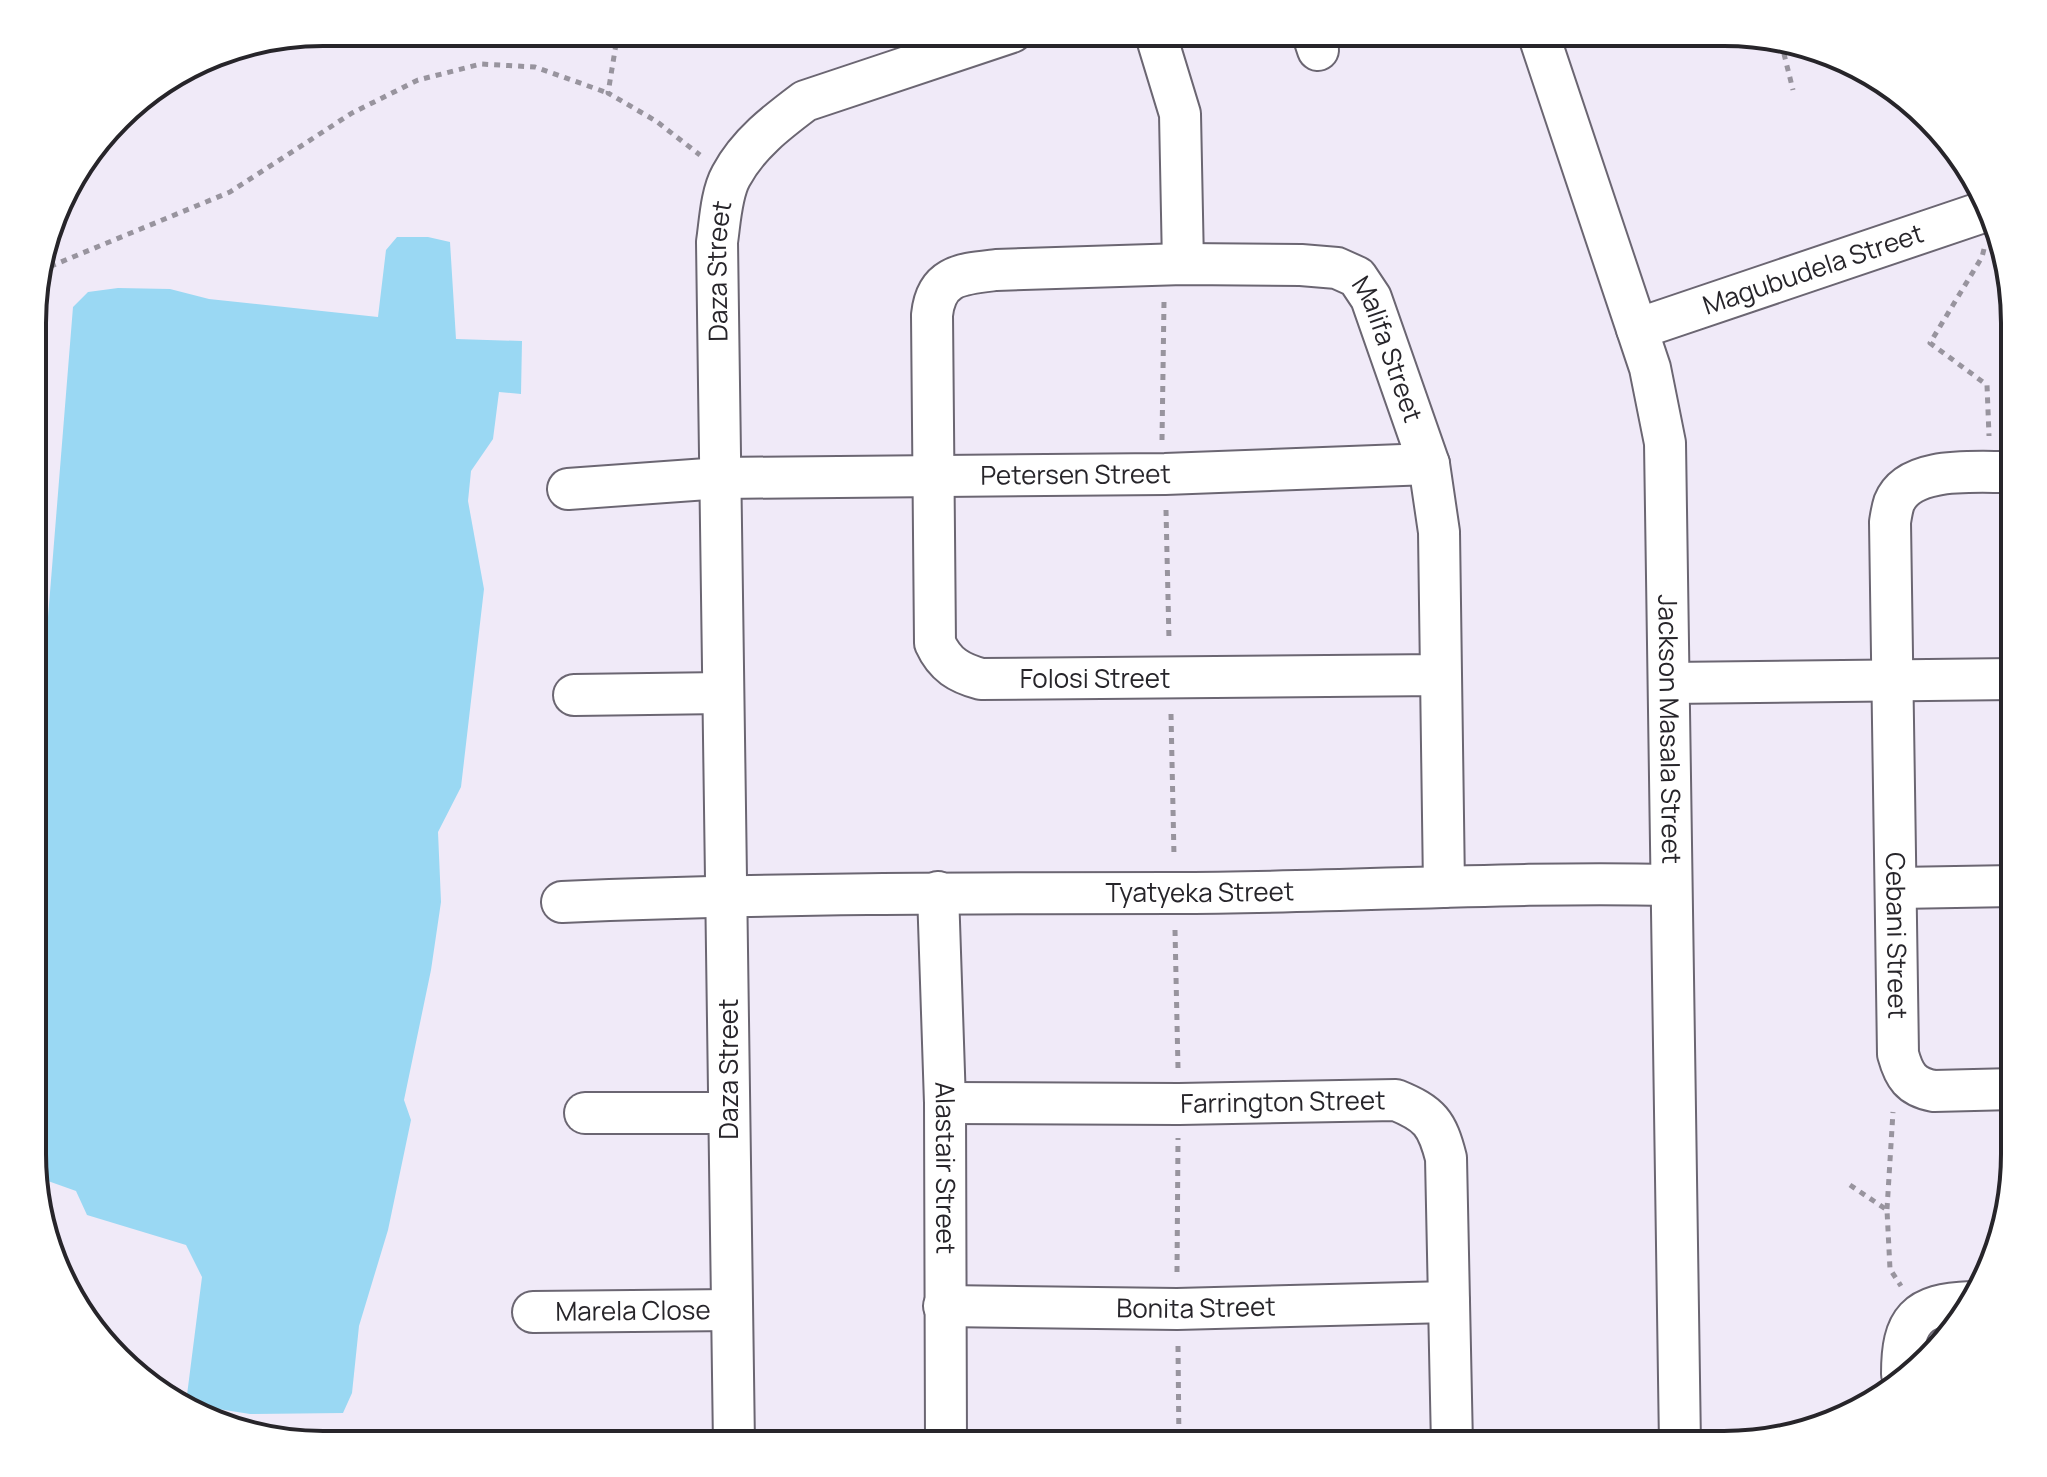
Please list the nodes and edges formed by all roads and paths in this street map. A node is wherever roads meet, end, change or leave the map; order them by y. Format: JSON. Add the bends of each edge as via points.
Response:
{"nodes":[{"id":1,"x":616,"y":47,"type":"edge"},
{"id":2,"x":967,"y":47,"type":"edge"},
{"id":3,"x":1160,"y":47,"type":"edge"},
{"id":4,"x":1543,"y":47,"type":"edge"},
{"id":5,"x":1784,"y":53,"type":"edge"},
{"id":6,"x":1793,"y":90,"type":"dead end"},
{"id":7,"x":608,"y":93,"type":"junction"},
{"id":8,"x":730,"y":177,"type":"junction"},
{"id":9,"x":1984,"y":228,"type":"edge"},
{"id":10,"x":1986,"y":234,"type":"edge"},
{"id":11,"x":52,"y":265,"type":"edge"},
{"id":12,"x":1173,"y":265,"type":"junction"},
{"id":13,"x":1637,"y":329,"type":"junction"},
{"id":14,"x":2000,"y":456,"type":"edge"},
{"id":15,"x":1429,"y":464,"type":"junction"},
{"id":16,"x":2000,"y":472,"type":"edge"},
{"id":17,"x":933,"y":474,"type":"junction"},
{"id":18,"x":1165,"y":474,"type":"junction"},
{"id":19,"x":721,"y":478,"type":"junction"},
{"id":20,"x":568,"y":489,"type":"dead end"},
{"id":21,"x":1440,"y":675,"type":"junction"},
{"id":22,"x":1170,"y":679,"type":"junction"},
{"id":23,"x":2000,"y":679,"type":"edge"},
{"id":24,"x":1893,"y":681,"type":"junction"},
{"id":25,"x":1669,"y":683,"type":"junction"},
{"id":26,"x":723,"y":693,"type":"junction"},
{"id":27,"x":574,"y":695,"type":"dead end"},
{"id":28,"x":1671,"y":885,"type":"junction"},
{"id":29,"x":2000,"y":886,"type":"edge"},
{"id":30,"x":1444,"y":887,"type":"junction"},
{"id":31,"x":1897,"y":888,"type":"junction"},
{"id":32,"x":938,"y":892,"type":"junction"},
{"id":33,"x":1174,"y":893,"type":"junction"},
{"id":34,"x":728,"y":895,"type":"junction"},
{"id":35,"x":562,"y":902,"type":"dead end"},
{"id":36,"x":1909,"y":1081,"type":"junction"},
{"id":37,"x":2000,"y":1089,"type":"edge"},
{"id":38,"x":945,"y":1103,"type":"junction"},
{"id":39,"x":1179,"y":1104,"type":"junction"},
{"id":40,"x":585,"y":1113,"type":"dead end"},
{"id":41,"x":729,"y":1113,"type":"junction"},
{"id":42,"x":1850,"y":1185,"type":"dead end"},
{"id":43,"x":1887,"y":1210,"type":"junction"},
{"id":44,"x":1449,"y":1302,"type":"junction"},
{"id":45,"x":1957,"y":1303,"type":"edge"},
{"id":46,"x":944,"y":1306,"type":"junction"},
{"id":47,"x":1177,"y":1309,"type":"junction"},
{"id":48,"x":732,"y":1310,"type":"junction"},
{"id":49,"x":533,"y":1312,"type":"dead end"},
{"id":50,"x":1919,"y":1313,"type":"junction"},
{"id":51,"x":1902,"y":1366,"type":"edge"},
{"id":52,"x":734,"y":1430,"type":"edge"},
{"id":53,"x":946,"y":1430,"type":"edge"},
{"id":54,"x":1179,"y":1431,"type":"edge"},
{"id":55,"x":1452,"y":1431,"type":"edge"},
{"id":56,"x":1680,"y":1431,"type":"edge"}],
"edges":[{"from":1,"to":7,"type":"path"},
{"from":2,"to":8,"type":"street","name":"Daza Street","via":[[805,101],[752,146]]},
{"from":3,"to":12,"type":"street","via":[[1180,114]]},
{"from":4,"to":13,"type":"street","name":"Jackson Masala Street"},
{"from":5,"to":6,"type":"path"},
{"from":7,"to":8,"type":"path","via":[[656,121]]},
{"from":7,"to":11,"type":"path","via":[[535,67],[481,64],[418,80],[352,113],[230,192]]},
{"from":8,"to":19,"type":"street","name":"Daza Street","via":[[717,242]]},
{"from":9,"to":13,"type":"street","name":"Magubudela Street"},
{"from":10,"to":14,"type":"path","via":[[1982,257],[1930,343],[1987,385]]},
{"from":12,"to":15,"type":"street","name":"Malifa Street","via":[[1301,265],[1337,268],[1357,277],[1371,298]]},
{"from":12,"to":17,"type":"street","name":"Malifa Street","via":[[966,273],[940,287],[932,315]]},
{"from":12,"to":18,"type":"path","via":[[1162,445]]},
{"from":13,"to":25,"type":"street","name":"Jackson Masala Street","via":[[1665,443]]},
{"from":15,"to":18,"type":"street","name":"Petersen Street"},
{"from":15,"to":21,"type":"street","name":"Malifa Street","via":[[1439,532]]},
{"from":16,"to":24,"type":"street","name":"Cebani Street","via":[[1918,479],[1894,502]]},
{"from":17,"to":18,"type":"street","name":"Petersen Street"},
{"from":17,"to":19,"type":"street","name":"Petersen Street"},
{"from":17,"to":22,"type":"street","name":"Folosi Street","via":[[935,643],[951,667],[981,679]]},
{"from":18,"to":22,"type":"path"},
{"from":19,"to":20,"type":"street","name":"Petersen Street"},
{"from":19,"to":26,"type":"street","name":"Daza Street"},
{"from":21,"to":22,"type":"street","name":"Folosi Street"},
{"from":21,"to":30,"type":"street","name":"Malifa Street"},
{"from":22,"to":33,"type":"path"},
{"from":23,"to":24,"type":"street"},
{"from":24,"to":25,"type":"street"},
{"from":24,"to":31,"type":"street","name":"Cebani Street"},
{"from":25,"to":28,"type":"street","name":"Jackson Masala Street"},
{"from":26,"to":27,"type":"street"},
{"from":26,"to":34,"type":"street","name":"Daza Street"},
{"from":28,"to":30,"type":"street","name":"Tyatyeka Street"},
{"from":28,"to":56,"type":"street","name":"Jackson Masala Street"},
{"from":29,"to":31,"type":"street"},
{"from":30,"to":33,"type":"street","name":"Tyatyeka Street"},
{"from":31,"to":36,"type":"street","name":"Cebani Street","via":[[1898,1054]]},
{"from":32,"to":33,"type":"street","name":"Tyatyeka Street"},
{"from":32,"to":34,"type":"street","name":"Tyatyeka Street"},
{"from":32,"to":38,"type":"street","name":"Alastair Street"},
{"from":33,"to":39,"type":"path"},
{"from":34,"to":35,"type":"street","name":"Tyatyeka Street"},
{"from":34,"to":41,"type":"street","name":"Daza Street"},
{"from":36,"to":37,"type":"street","via":[[1934,1091]]},
{"from":36,"to":43,"type":"path","via":[[1895,1094]]},
{"from":38,"to":39,"type":"street","name":"Farrington Street"},
{"from":38,"to":46,"type":"street","name":"Alastair Street"},
{"from":39,"to":44,"type":"street","name":"Farrington Street","via":[[1396,1100],[1420,1110],[1434,1122],[1446,1158]]},
{"from":39,"to":47,"type":"path"},
{"from":40,"to":41,"type":"street"},
{"from":41,"to":48,"type":"street","name":"Daza Street"},
{"from":42,"to":43,"type":"path"},
{"from":43,"to":50,"type":"path","via":[[1890,1269]]},
{"from":44,"to":47,"type":"street","name":"Bonita Street"},
{"from":44,"to":55,"type":"street","name":"Farrington Street"},
{"from":45,"to":50,"type":"street"},
{"from":46,"to":47,"type":"street","name":"Bonita Street"},
{"from":46,"to":53,"type":"street","name":"Alastair Street"},
{"from":47,"to":54,"type":"path"},
{"from":48,"to":49,"type":"street","name":"Marela Close"},
{"from":48,"to":52,"type":"street","name":"Daza Street"},
{"from":50,"to":51,"type":"street","via":[[1902,1345]]}]}
